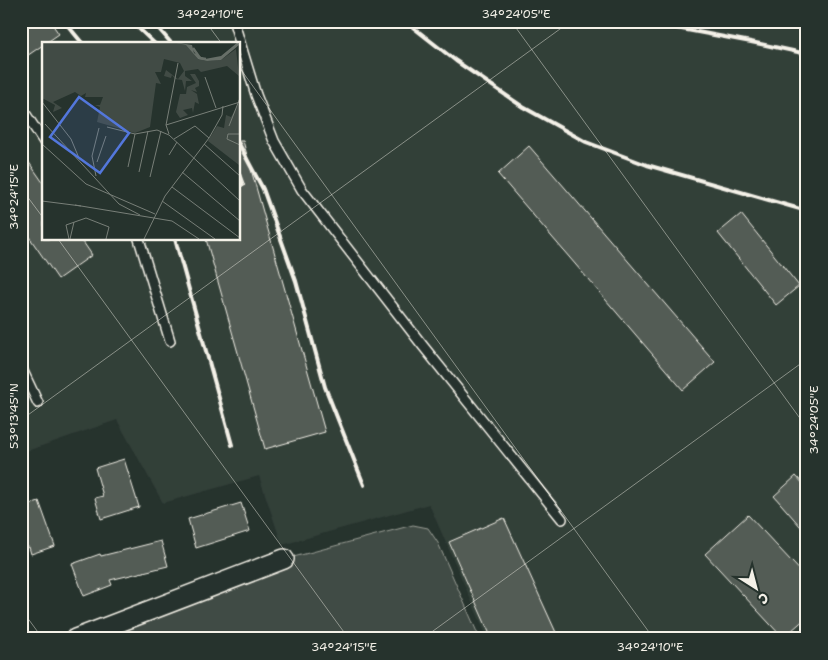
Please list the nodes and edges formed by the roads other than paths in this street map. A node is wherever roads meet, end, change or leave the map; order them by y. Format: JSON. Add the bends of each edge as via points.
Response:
{"nodes":[{"id":1,"x":234,"y":21,"type":"edge"},
{"id":2,"x":239,"y":42,"type":"edge"},
{"id":3,"x":240,"y":45,"type":"edge"},
{"id":4,"x":21,"y":107,"type":"edge"},
{"id":5,"x":42,"y":139,"type":"edge"},
{"id":6,"x":139,"y":240,"type":"edge"},
{"id":7,"x":170,"y":341,"type":"dead end"},
{"id":8,"x":21,"y":367,"type":"edge"},
{"id":9,"x":38,"y":403,"type":"dead end"},
{"id":10,"x":562,"y":519,"type":"dead end"},
{"id":11,"x":284,"y":559,"type":"dead end"},
{"id":12,"x":75,"y":639,"type":"edge"}],
"edges":[{"from":1,"to":2,"type":"lane"},
{"from":3,"to":10,"type":"lane","via":[[274,141],[302,190]]},
{"from":4,"to":5,"type":"lane"},
{"from":6,"to":7,"type":"lane"},
{"from":8,"to":9,"type":"lane"},
{"from":11,"to":12,"type":"street"}]}
